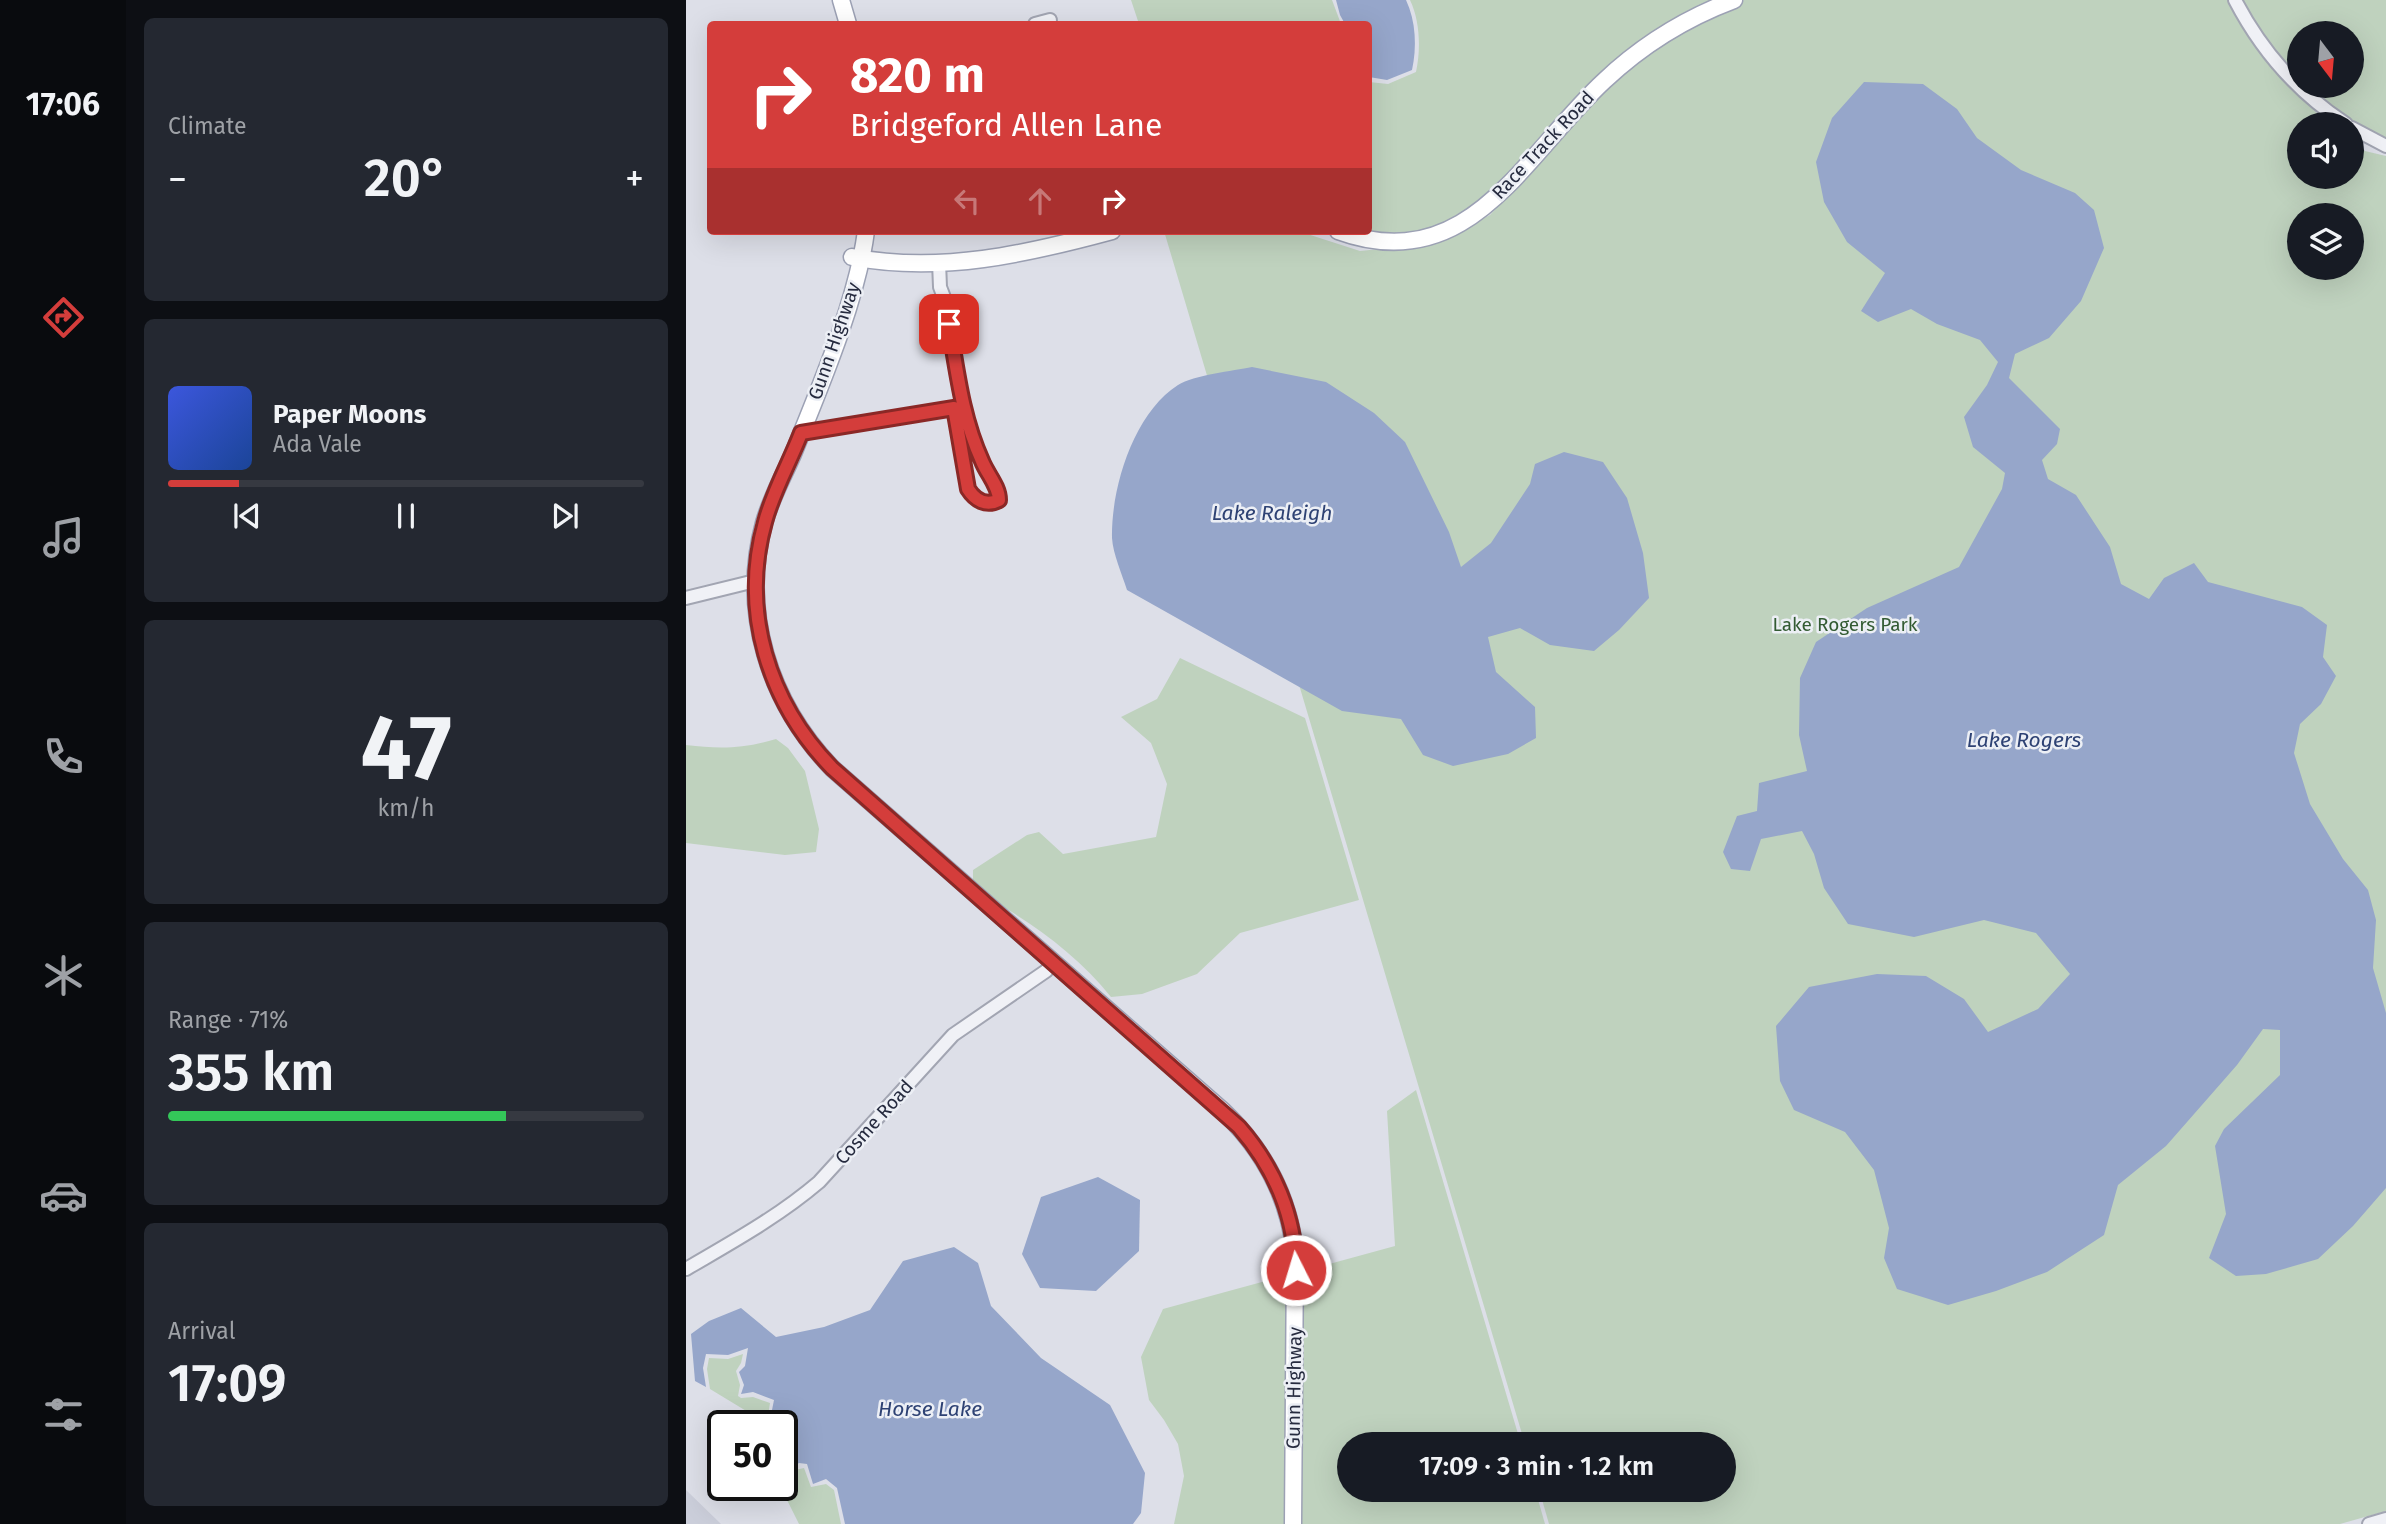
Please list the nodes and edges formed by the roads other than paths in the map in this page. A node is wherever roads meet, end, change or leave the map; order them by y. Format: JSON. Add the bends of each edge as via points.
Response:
{"nodes":[{"id":1,"x":1734,"y":0,"type":"edge"},
{"id":2,"x":2235,"y":0,"type":"edge"},
{"id":3,"x":1049,"y":20,"type":"dead end"},
{"id":4,"x":1046,"y":21,"type":"edge"},
{"id":5,"x":2328,"y":112,"type":"edge"},
{"id":6,"x":2364,"y":134,"type":"edge"},
{"id":7,"x":2386,"y":146,"type":"edge"},
{"id":8,"x":857,"y":235,"type":"edge"},
{"id":9,"x":865,"y":235,"type":"edge"},
{"id":10,"x":1096,"y":235,"type":"edge"},
{"id":11,"x":1350,"y":235,"type":"edge"},
{"id":12,"x":856,"y":258,"type":"junction"},
{"id":13,"x":939,"y":262,"type":"junction"},
{"id":14,"x":801,"y":433,"type":"junction"},
{"id":15,"x":773,"y":497,"type":"junction"},
{"id":16,"x":755,"y":581,"type":"junction"},
{"id":17,"x":686,"y":598,"type":"edge"},
{"id":18,"x":1053,"y":963,"type":"junction"},
{"id":19,"x":686,"y":1269,"type":"edge"},
{"id":20,"x":2386,"y":1519,"type":"edge"},
{"id":21,"x":1293,"y":1524,"type":"edge"},
{"id":22,"x":2369,"y":1524,"type":"edge"}],
"edges":[{"from":1,"to":11,"type":"main road","name":"Race Track Road","via":[[1668,32],[1620,66],[1494,199],[1456,228],[1404,242],[1369,241]]},
{"from":2,"to":5,"type":"street","via":[[2281,70]]},
{"from":3,"to":4,"type":"street"},
{"from":6,"to":7,"type":"street"},
{"from":8,"to":12,"type":"main road"},
{"from":9,"to":12,"type":"main road","name":"Gunn Highway"},
{"from":10,"to":13,"type":"main road","via":[[1009,256]]},
{"from":12,"to":13,"type":"main road"},
{"from":12,"to":14,"type":"main road","name":"Gunn Highway","via":[[843,321]]},
{"from":12,"to":15,"type":"main road"},
{"from":13,"to":14,"type":"street","via":[[964,410],[999,500],[992,503],[974,498],[968,489],[954,408]]},
{"from":14,"to":15,"type":"main road","name":"Gunn Highway"},
{"from":15,"to":16,"type":"main road","name":"Gunn Highway","via":[[761,536]]},
{"from":16,"to":17,"type":"street"},
{"from":16,"to":18,"type":"main road","name":"Gunn Highway","via":[[767,664],[784,705],[811,746]]},
{"from":18,"to":19,"type":"street","name":"Cosme Road","via":[[953,1035],[802,1197]]},
{"from":18,"to":21,"type":"main road","name":"Gunn Highway","via":[[1239,1127],[1280,1190],[1296,1261]]},
{"from":20,"to":22,"type":"street"}]}
